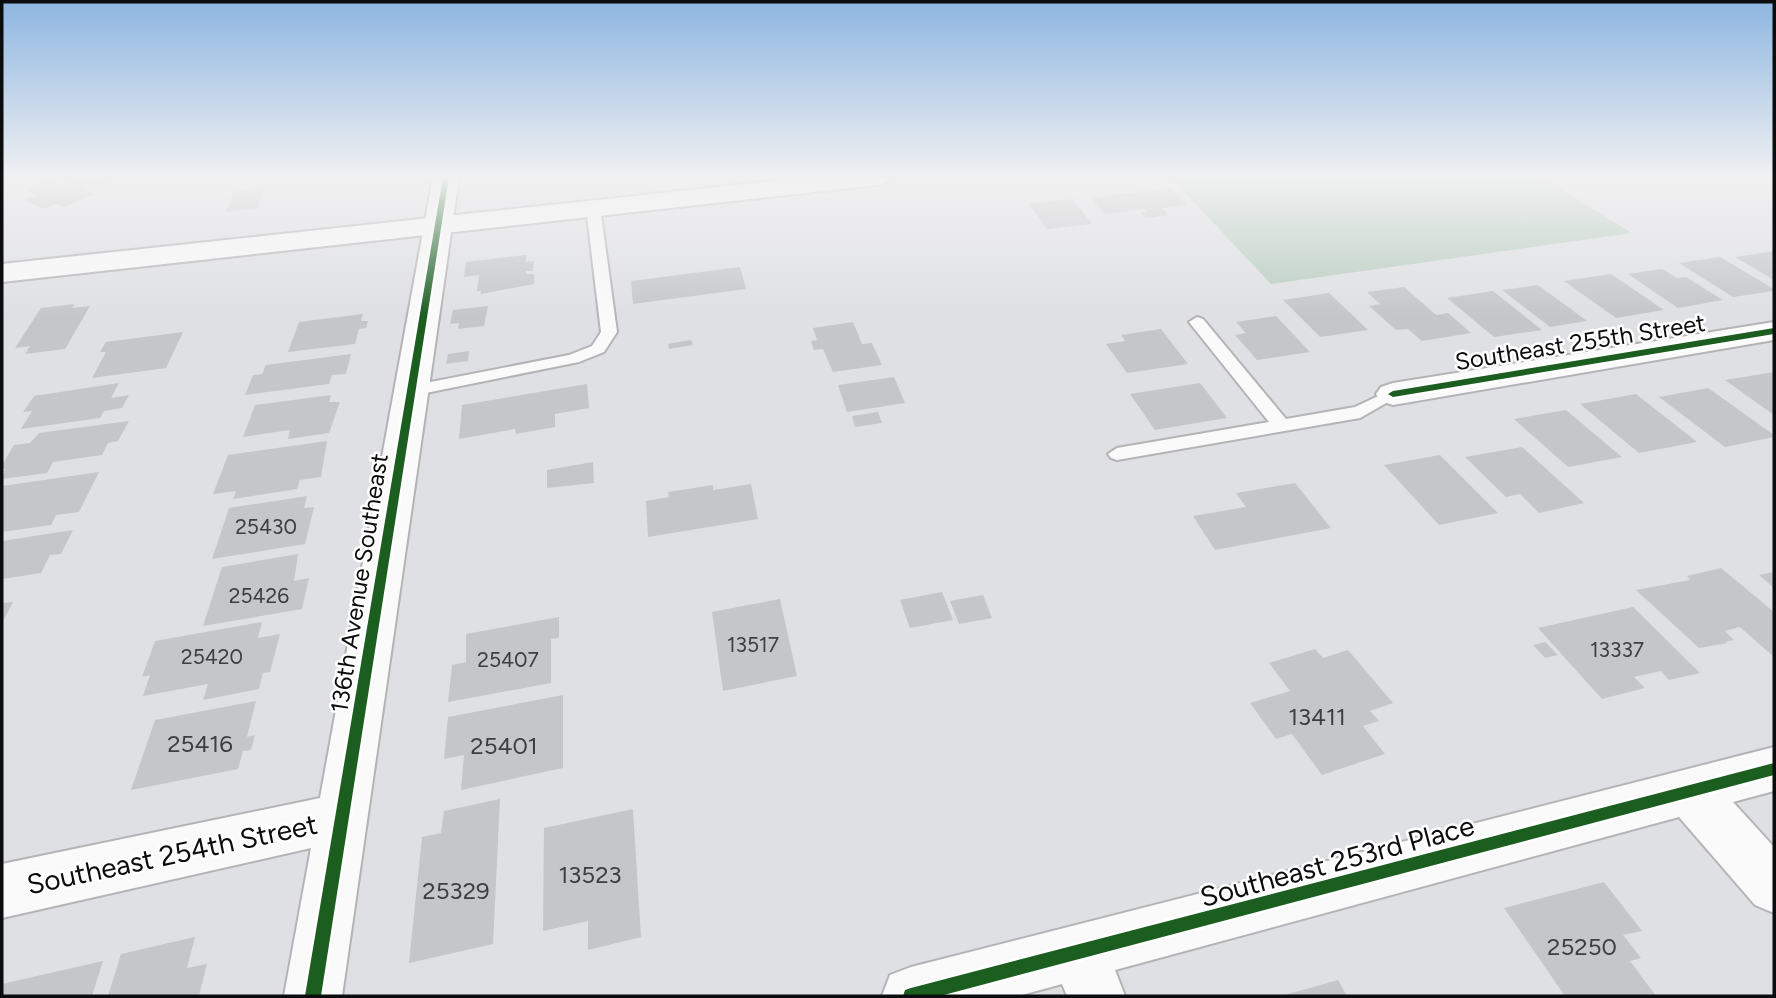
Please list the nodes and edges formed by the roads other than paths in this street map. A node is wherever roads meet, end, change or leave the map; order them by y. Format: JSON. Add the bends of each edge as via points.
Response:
{"nodes":[{"id":1,"x":438,"y":224,"type":"junction"},
{"id":2,"x":442,"y":224,"type":"edge"},
{"id":3,"x":595,"y":224,"type":"edge"},
{"id":4,"x":2,"y":272,"type":"edge"},
{"id":5,"x":1197,"y":322,"type":"dead end"},
{"id":6,"x":1774,"y":331,"type":"edge"},
{"id":7,"x":411,"y":391,"type":"junction"},
{"id":8,"x":1393,"y":394,"type":"joint"},
{"id":9,"x":1282,"y":426,"type":"junction"},
{"id":10,"x":1117,"y":454,"type":"dead end"},
{"id":11,"x":1774,"y":769,"type":"edge"},
{"id":12,"x":1688,"y":790,"type":"junction"},
{"id":13,"x":342,"y":817,"type":"junction"},
{"id":14,"x":1774,"y":887,"type":"edge"},
{"id":15,"x":2,"y":891,"type":"edge"},
{"id":16,"x":1088,"y":975,"type":"edge"},
{"id":17,"x":313,"y":996,"type":"edge"},
{"id":18,"x":911,"y":996,"type":"edge"}],
"edges":[{"from":1,"to":2,"type":"street"},
{"from":1,"to":4,"type":"street"},
{"from":1,"to":7,"type":"street","name":"136th Avenue Southeast"},
{"from":3,"to":7,"type":"lane","via":[[609,332],[598,349],[573,359]]},
{"from":5,"to":9,"type":"lane"},
{"from":6,"to":8,"type":"street","name":"Southeast 255th Street"},
{"from":7,"to":13,"type":"street","name":"136th Avenue Southeast"},
{"from":8,"to":9,"type":"lane","via":[[1360,412]]},
{"from":9,"to":10,"type":"lane"},
{"from":11,"to":12,"type":"street","name":"Southeast 253rd Place"},
{"from":12,"to":14,"type":"street"},
{"from":12,"to":16,"type":"street","name":"Southeast 253rd Place"},
{"from":13,"to":15,"type":"street","name":"Southeast 254th Street"},
{"from":13,"to":17,"type":"street","name":"136th Avenue Southeast"},
{"from":16,"to":18,"type":"street","name":"Southeast 253rd Place"}]}
